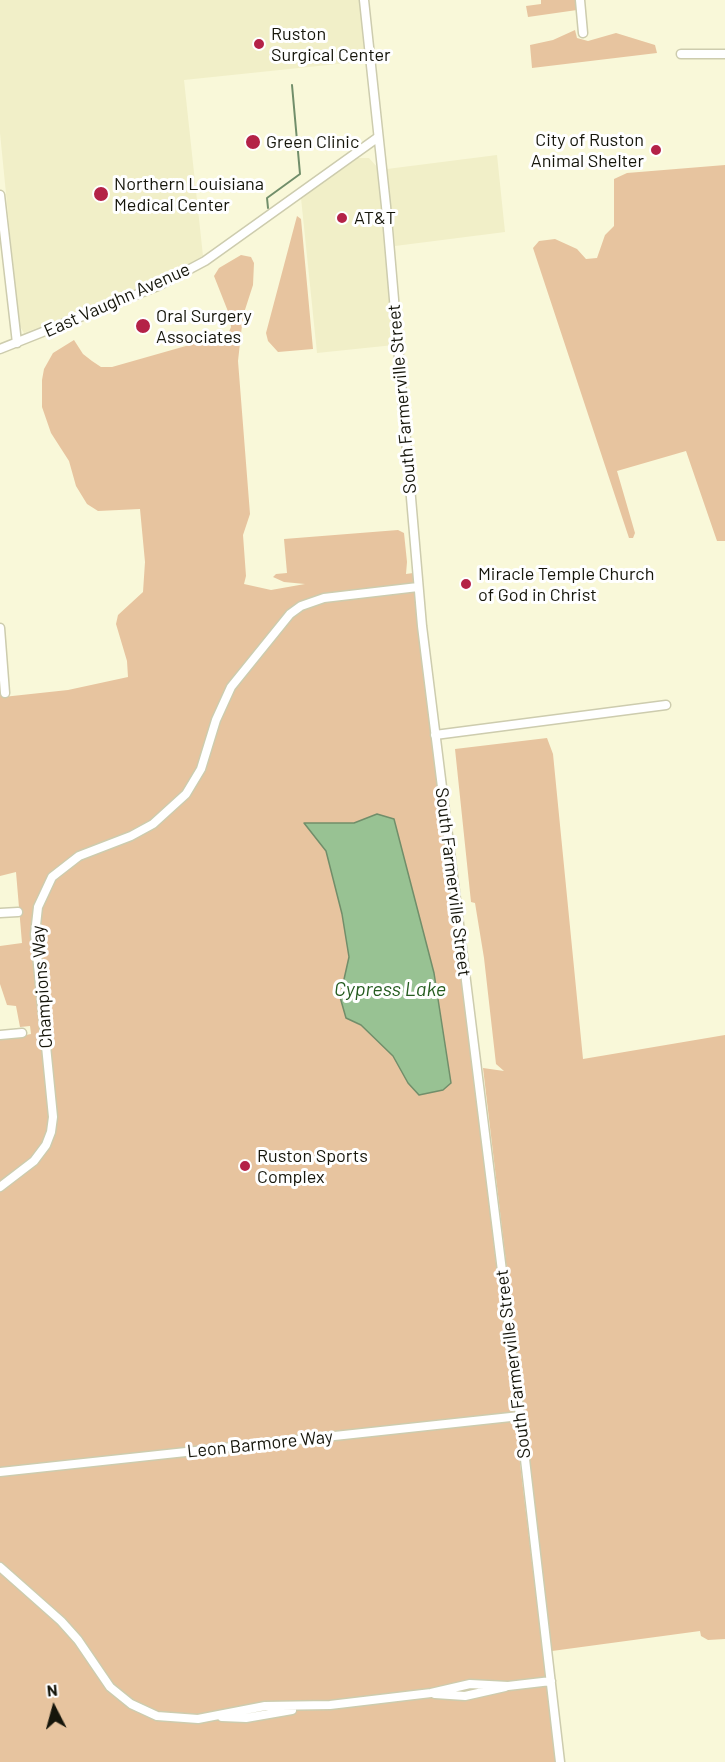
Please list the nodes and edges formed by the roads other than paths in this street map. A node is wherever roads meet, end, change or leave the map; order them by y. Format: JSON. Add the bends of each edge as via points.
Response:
{"nodes":[{"id":1,"x":364,"y":0,"type":"edge"},
{"id":2,"x":580,"y":0,"type":"edge"},
{"id":3,"x":583,"y":33,"type":"dead end"},
{"id":4,"x":681,"y":54,"type":"dead end"},
{"id":5,"x":725,"y":54,"type":"edge"},
{"id":6,"x":377,"y":138,"type":"junction"},
{"id":7,"x":0,"y":195,"type":"edge"},
{"id":8,"x":17,"y":343,"type":"junction"},
{"id":9,"x":0,"y":349,"type":"edge"},
{"id":10,"x":418,"y":587,"type":"junction"},
{"id":11,"x":0,"y":628,"type":"edge"},
{"id":12,"x":5,"y":693,"type":"dead end"},
{"id":13,"x":666,"y":705,"type":"dead end"},
{"id":14,"x":435,"y":735,"type":"junction"},
{"id":15,"x":18,"y":912,"type":"dead end"},
{"id":16,"x":0,"y":913,"type":"edge"},
{"id":17,"x":22,"y":1033,"type":"dead end"},
{"id":18,"x":0,"y":1035,"type":"edge"},
{"id":19,"x":0,"y":1187,"type":"edge"},
{"id":20,"x":520,"y":1416,"type":"junction"},
{"id":21,"x":0,"y":1472,"type":"edge"},
{"id":22,"x":0,"y":1567,"type":"edge"},
{"id":23,"x":551,"y":1681,"type":"junction"},
{"id":24,"x":560,"y":1762,"type":"edge"}],
"edges":[{"from":1,"to":6,"type":"street","name":"South Farmerville Street"},
{"from":2,"to":3,"type":"street"},
{"from":4,"to":5,"type":"street"},
{"from":6,"to":8,"type":"street","name":"East Vaughn Avenue","via":[[205,261],[158,285]]},
{"from":6,"to":10,"type":"street","name":"South Farmerville Street"},
{"from":7,"to":8,"type":"street"},
{"from":8,"to":9,"type":"street","name":"East Vaughn Avenue"},
{"from":10,"to":14,"type":"street","name":"South Farmerville Street"},
{"from":10,"to":19,"type":"street","name":"Champions Way","via":[[324,598],[290,614],[231,687],[201,769],[186,794],[153,825],[78,856],[52,877],[38,907],[35,934],[51,1132],[34,1161]]},
{"from":11,"to":12,"type":"street"},
{"from":13,"to":14,"type":"street"},
{"from":14,"to":20,"type":"street","name":"South Farmerville Street"},
{"from":15,"to":16,"type":"street"},
{"from":17,"to":18,"type":"street"},
{"from":20,"to":21,"type":"street","name":"Leon Barmore Way"},
{"from":20,"to":23,"type":"street","name":"South Farmerville Street"},
{"from":22,"to":23,"type":"street","via":[[61,1621],[110,1687],[131,1704],[170,1718],[216,1717],[245,1708],[301,1707],[431,1693],[470,1684],[508,1686]]},
{"from":23,"to":24,"type":"street","name":"South Farmerville Street"}]}
